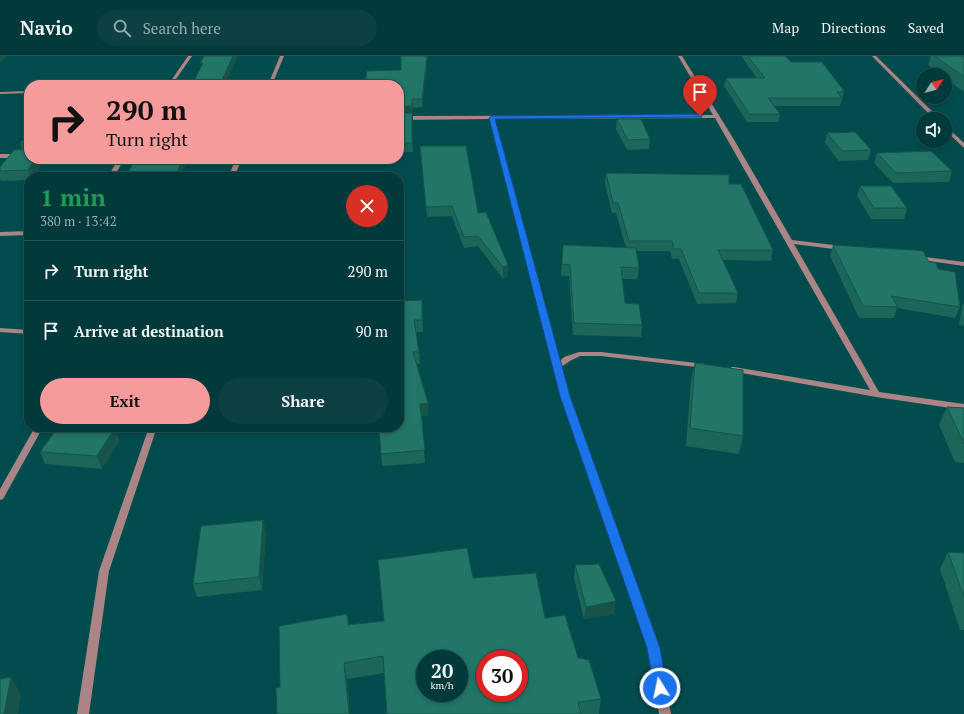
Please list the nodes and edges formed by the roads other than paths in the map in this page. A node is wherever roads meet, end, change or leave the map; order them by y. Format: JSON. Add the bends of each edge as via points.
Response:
{"nodes":[{"id":1,"x":190,"y":56,"type":"edge"},
{"id":2,"x":282,"y":56,"type":"edge"},
{"id":3,"x":680,"y":56,"type":"edge"},
{"id":4,"x":874,"y":56,"type":"edge"},
{"id":5,"x":173,"y":80,"type":"edge"},
{"id":6,"x":272,"y":80,"type":"edge"},
{"id":7,"x":24,"y":92,"type":"edge"},
{"id":8,"x":0,"y":93,"type":"edge"},
{"id":9,"x":930,"y":112,"type":"edge"},
{"id":10,"x":716,"y":116,"type":"junction"},
{"id":11,"x":404,"y":118,"type":"edge"},
{"id":12,"x":492,"y":118,"type":"junction"},
{"id":13,"x":952,"y":134,"type":"edge"},
{"id":14,"x":964,"y":146,"type":"edge"},
{"id":15,"x":0,"y":156,"type":"edge"},
{"id":16,"x":24,"y":156,"type":"edge"},
{"id":17,"x":24,"y":233,"type":"edge"},
{"id":18,"x":0,"y":234,"type":"edge"},
{"id":19,"x":789,"y":242,"type":"junction"},
{"id":20,"x":848,"y":249,"type":"edge"},
{"id":21,"x":908,"y":257,"type":"edge"},
{"id":22,"x":964,"y":264,"type":"edge"},
{"id":23,"x":0,"y":330,"type":"edge"},
{"id":24,"x":24,"y":332,"type":"edge"},
{"id":25,"x":557,"y":366,"type":"junction"},
{"id":26,"x":876,"y":394,"type":"junction"},
{"id":27,"x":964,"y":407,"type":"edge"},
{"id":28,"x":35,"y":432,"type":"edge"},
{"id":29,"x":151,"y":432,"type":"edge"},
{"id":30,"x":0,"y":497,"type":"edge"},
{"id":31,"x":83,"y":714,"type":"edge"},
{"id":32,"x":665,"y":714,"type":"edge"}],
"edges":[{"from":1,"to":5,"type":"street"},
{"from":2,"to":6,"type":"street"},
{"from":3,"to":10,"type":"street"},
{"from":4,"to":9,"type":"street"},
{"from":7,"to":8,"type":"street"},
{"from":10,"to":12,"type":"street"},
{"from":10,"to":19,"type":"street"},
{"from":11,"to":12,"type":"street"},
{"from":12,"to":25,"type":"street"},
{"from":13,"to":14,"type":"street"},
{"from":15,"to":16,"type":"street"},
{"from":17,"to":18,"type":"street"},
{"from":19,"to":20,"type":"street"},
{"from":19,"to":26,"type":"street"},
{"from":21,"to":22,"type":"street"},
{"from":23,"to":24,"type":"street"},
{"from":25,"to":26,"type":"street","via":[[579,354],[601,354],[719,367]]},
{"from":25,"to":32,"type":"street","via":[[565,396],[653,648]]},
{"from":26,"to":27,"type":"street"},
{"from":28,"to":30,"type":"street"},
{"from":29,"to":31,"type":"street","via":[[104,571]]}]}
